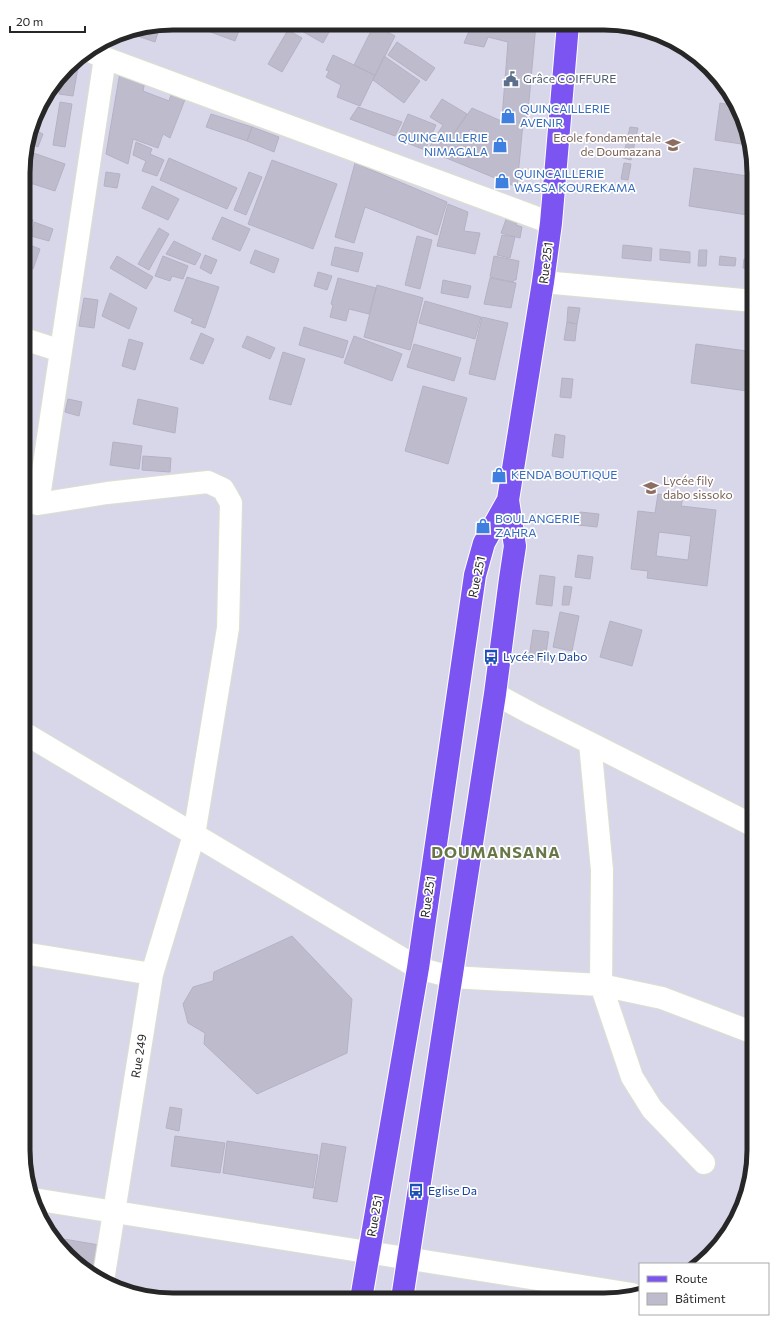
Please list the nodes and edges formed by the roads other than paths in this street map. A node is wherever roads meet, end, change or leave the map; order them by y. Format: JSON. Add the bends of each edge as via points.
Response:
{"nodes":[{"id":1,"x":567,"y":30,"type":"edge"},
{"id":2,"x":98,"y":55,"type":"edge"},
{"id":3,"x":551,"y":223,"type":"junction"},
{"id":4,"x":543,"y":282,"type":"junction"},
{"id":5,"x":747,"y":300,"type":"edge"},
{"id":6,"x":30,"y":341,"type":"edge"},
{"id":7,"x":61,"y":351,"type":"junction"},
{"id":8,"x":508,"y":500,"type":"junction"},
{"id":9,"x":31,"y":502,"type":"edge"},
{"id":10,"x":495,"y":694,"type":"junction"},
{"id":11,"x":30,"y":737,"type":"edge"},
{"id":12,"x":590,"y":743,"type":"junction"},
{"id":13,"x":747,"y":822,"type":"edge"},
{"id":14,"x":194,"y":836,"type":"junction"},
{"id":15,"x":30,"y":954,"type":"edge"},
{"id":16,"x":418,"y":968,"type":"junction"},
{"id":17,"x":152,"y":974,"type":"junction"},
{"id":18,"x":451,"y":977,"type":"junction"},
{"id":19,"x":601,"y":985,"type":"junction"},
{"id":20,"x":747,"y":1030,"type":"edge"},
{"id":21,"x":704,"y":1163,"type":"dead end"},
{"id":22,"x":40,"y":1200,"type":"edge"},
{"id":23,"x":114,"y":1212,"type":"junction"},
{"id":24,"x":369,"y":1251,"type":"junction"},
{"id":25,"x":408,"y":1258,"type":"junction"},
{"id":26,"x":104,"y":1275,"type":"edge"},
{"id":27,"x":621,"y":1292,"type":"edge"},
{"id":28,"x":362,"y":1293,"type":"edge"},
{"id":29,"x":403,"y":1293,"type":"edge"}],
"edges":[{"from":1,"to":3,"type":"main road","name":"Rue 251"},
{"from":2,"to":3,"type":"street"},
{"from":2,"to":7,"type":"street"},
{"from":3,"to":4,"type":"main road","name":"Rue 251"},
{"from":4,"to":5,"type":"street"},
{"from":4,"to":8,"type":"main road","name":"Rue 251"},
{"from":6,"to":7,"type":"street"},
{"from":7,"to":9,"type":"street"},
{"from":8,"to":10,"type":"main road","name":"Rue 251","via":[[515,546]]},
{"from":8,"to":16,"type":"main road","name":"Rue 251","via":[[484,543],[475,575]]},
{"from":9,"to":14,"type":"street","name":"Rue 249","via":[[208,482],[222,489],[231,503],[228,628]]},
{"from":10,"to":12,"type":"street"},
{"from":10,"to":18,"type":"main road","name":"Rue 251"},
{"from":11,"to":14,"type":"street"},
{"from":12,"to":13,"type":"street"},
{"from":12,"to":19,"type":"street","via":[[602,870]]},
{"from":14,"to":16,"type":"street"},
{"from":14,"to":17,"type":"street","name":"Rue 249"},
{"from":15,"to":17,"type":"street"},
{"from":16,"to":18,"type":"street"},
{"from":16,"to":24,"type":"main road","name":"Rue 251"},
{"from":17,"to":23,"type":"street","name":"Rue 249"},
{"from":18,"to":19,"type":"street"},
{"from":18,"to":25,"type":"main road","name":"Rue 251"},
{"from":19,"to":20,"type":"street","via":[[662,998]]},
{"from":19,"to":21,"type":"street","via":[[632,1077],[652,1109]]},
{"from":22,"to":23,"type":"street"},
{"from":23,"to":24,"type":"street"},
{"from":23,"to":26,"type":"street","name":"Rue 249"},
{"from":24,"to":25,"type":"street"},
{"from":24,"to":28,"type":"main road","name":"Rue 251"},
{"from":25,"to":27,"type":"street"},
{"from":25,"to":29,"type":"main road","name":"Rue 251"}]}
